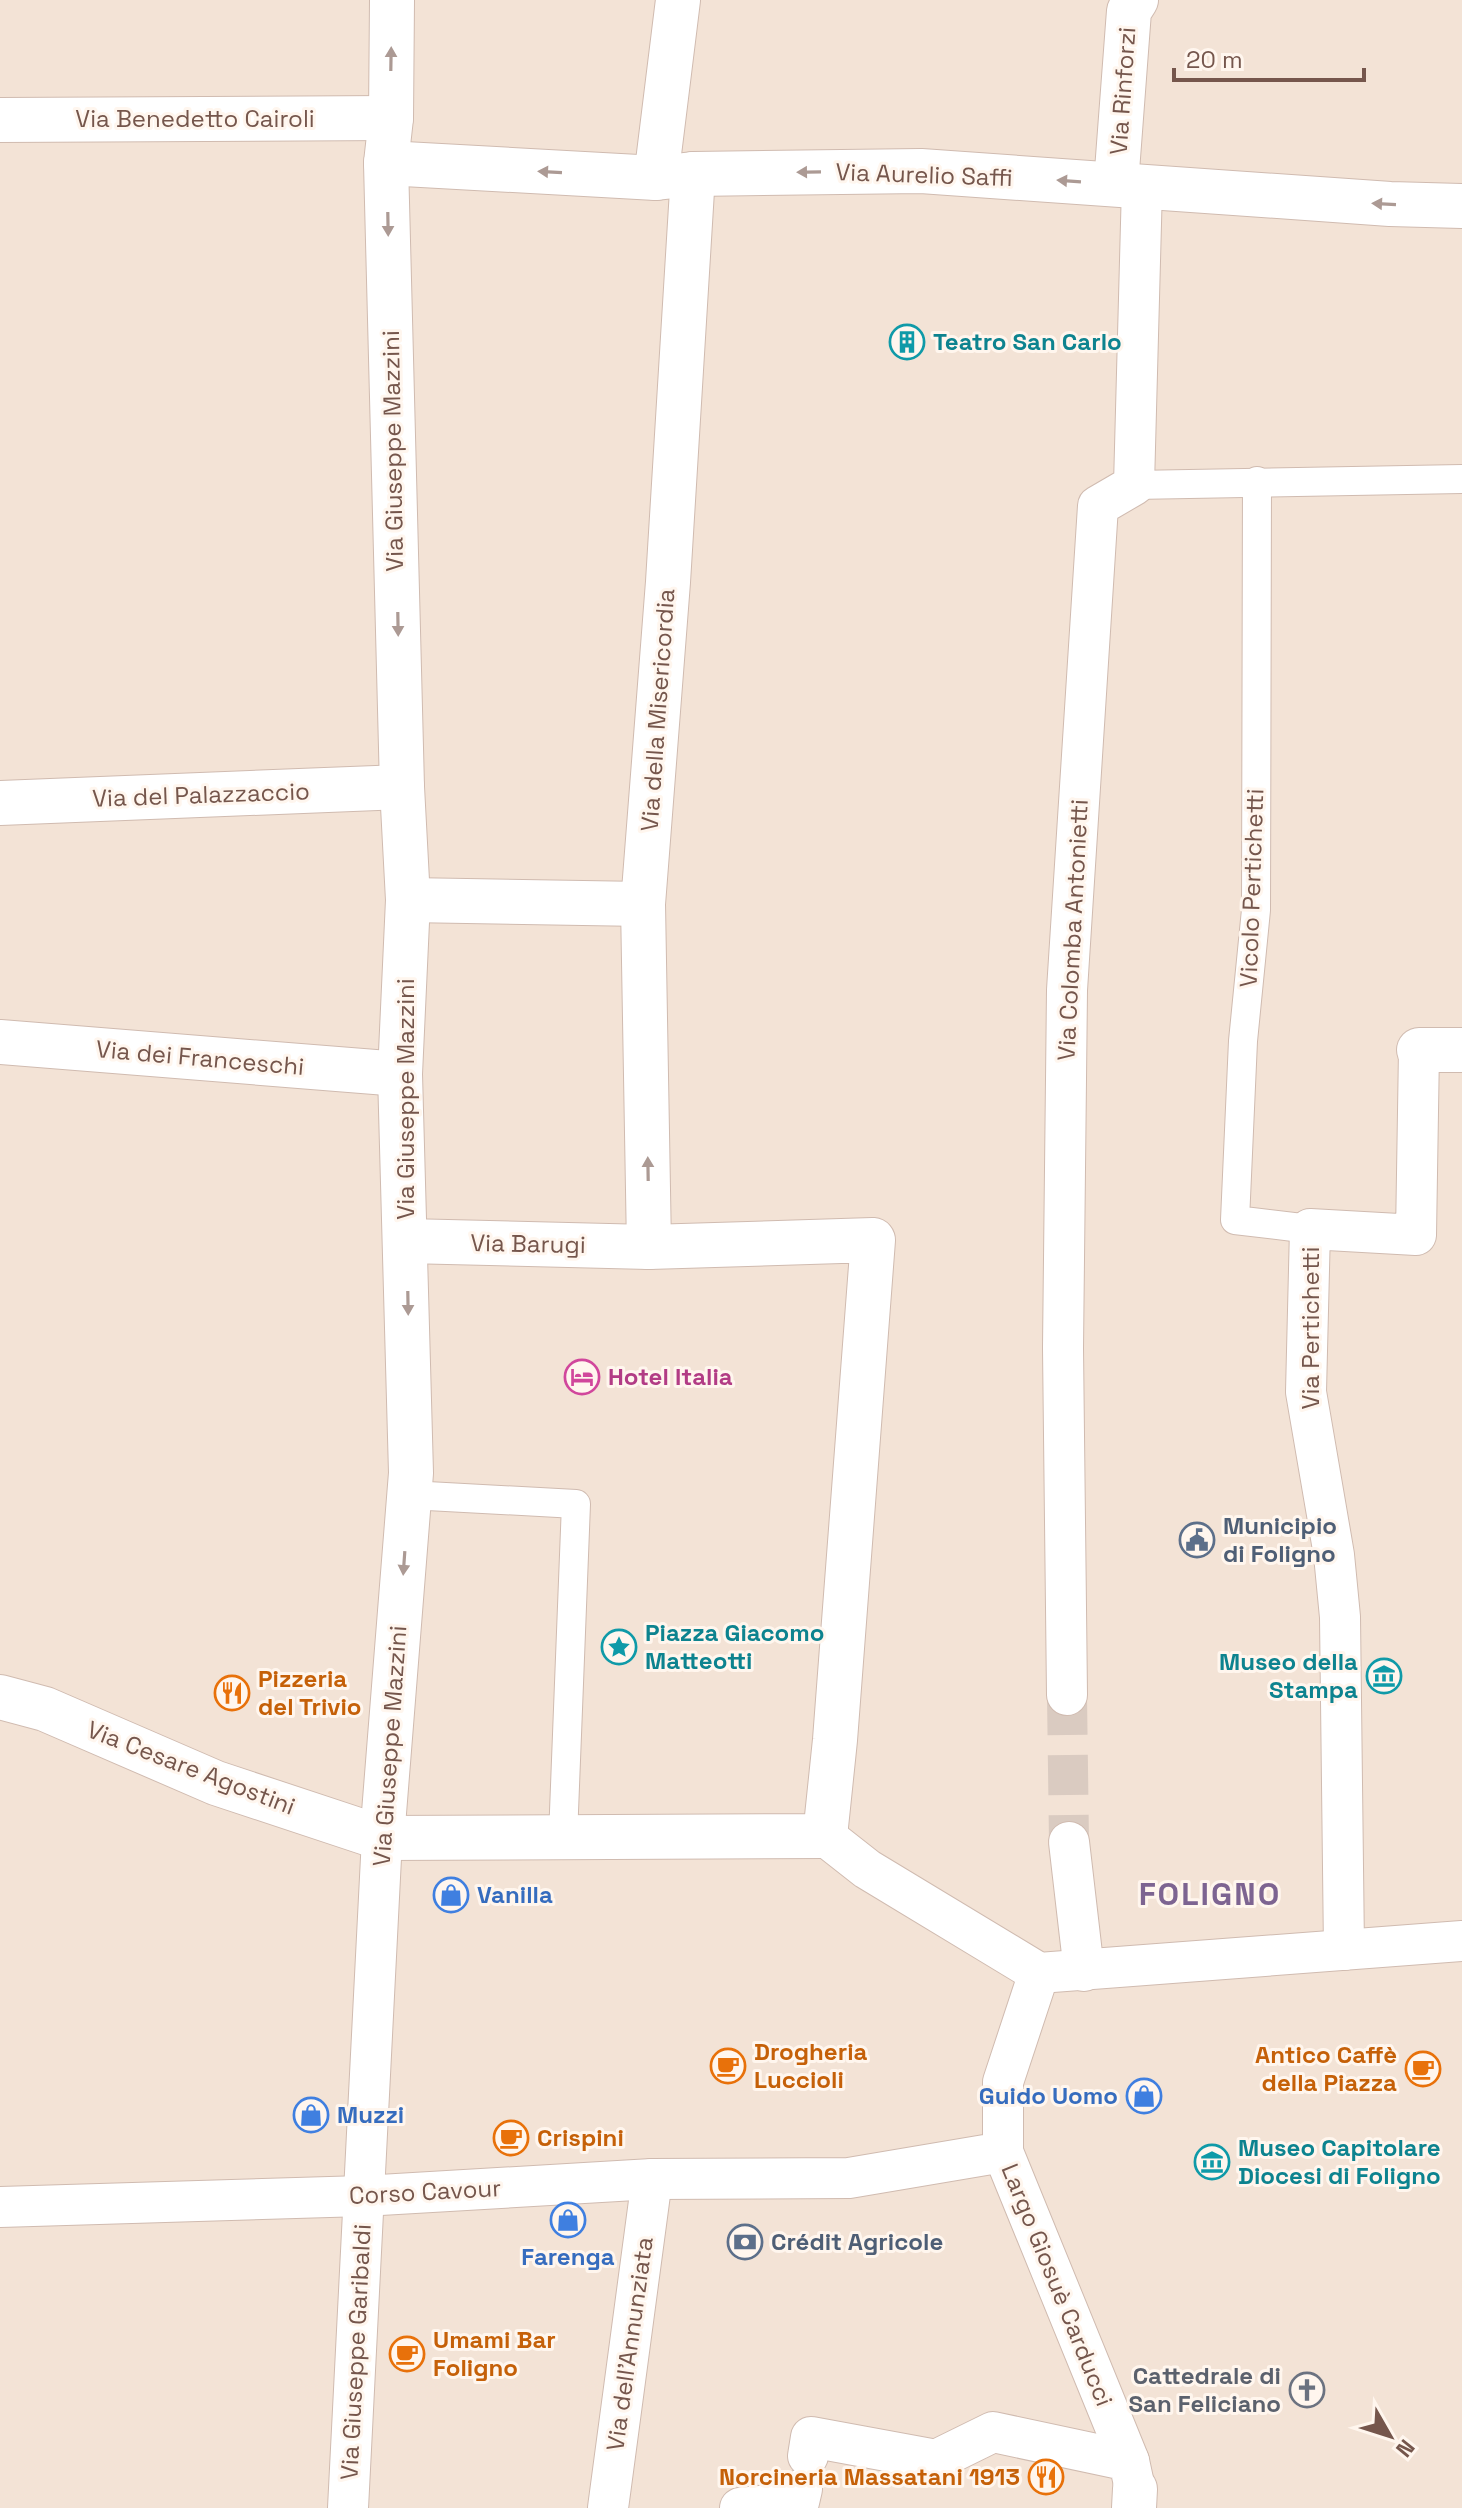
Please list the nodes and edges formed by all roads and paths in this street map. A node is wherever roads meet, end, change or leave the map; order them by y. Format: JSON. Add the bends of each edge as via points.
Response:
{"nodes":[{"id":1,"x":392,"y":0,"type":"edge"},
{"id":2,"x":678,"y":0,"type":"edge"},
{"id":3,"x":1136,"y":0,"type":"edge"},
{"id":4,"x":391,"y":118,"type":"junction"},
{"id":5,"x":0,"y":120,"type":"edge"},
{"id":6,"x":386,"y":163,"type":"junction"},
{"id":7,"x":674,"y":176,"type":"junction"},
{"id":8,"x":1129,"y":185,"type":"junction"},
{"id":9,"x":1462,"y":206,"type":"edge"},
{"id":10,"x":1462,"y":479,"type":"edge"},
{"id":11,"x":1257,"y":481,"type":"junction"},
{"id":12,"x":1134,"y":485,"type":"junction"},
{"id":13,"x":402,"y":787,"type":"junction"},
{"id":14,"x":0,"y":803,"type":"edge"},
{"id":15,"x":408,"y":900,"type":"junction"},
{"id":16,"x":643,"y":904,"type":"junction"},
{"id":17,"x":0,"y":1042,"type":"edge"},
{"id":18,"x":1419,"y":1050,"type":"joint"},
{"id":19,"x":1462,"y":1050,"type":"edge"},
{"id":20,"x":400,"y":1074,"type":"junction"},
{"id":21,"x":1310,"y":1229,"type":"junction"},
{"id":22,"x":406,"y":1241,"type":"junction"},
{"id":23,"x":649,"y":1247,"type":"junction"},
{"id":24,"x":409,"y":1495,"type":"junction"},
{"id":25,"x":1067,"y":1695,"type":"tunnel mouth"},
{"id":26,"x":0,"y":1697,"type":"edge"},
{"id":27,"x":825,"y":1836,"type":"junction"},
{"id":28,"x":563,"y":1837,"type":"junction"},
{"id":29,"x":382,"y":1838,"type":"junction"},
{"id":30,"x":1070,"y":1852,"type":"tunnel mouth"},
{"id":31,"x":1462,"y":1941,"type":"edge"},
{"id":32,"x":1344,"y":1950,"type":"junction"},
{"id":33,"x":1084,"y":1971,"type":"junction"},
{"id":34,"x":1039,"y":1973,"type":"junction"},
{"id":35,"x":1003,"y":2152,"type":"junction"},
{"id":36,"x":849,"y":2178,"type":"joint"},
{"id":37,"x":652,"y":2179,"type":"junction"},
{"id":38,"x":363,"y":2196,"type":"junction"},
{"id":39,"x":0,"y":2207,"type":"edge"},
{"id":40,"x":1133,"y":2486,"type":"edge"},
{"id":41,"x":348,"y":2508,"type":"edge"},
{"id":42,"x":608,"y":2508,"type":"edge"},
{"id":43,"x":740,"y":2508,"type":"edge"}],
"edges":[{"from":4,"to":1,"type":"street","name":"Via Giuseppe Mazzini","one_way":true},
{"from":2,"to":7,"type":"street","name":"Via della Misericordia"},
{"from":3,"to":8,"type":"street","name":"Via Rinforzi","via":[[1129,11]]},
{"from":4,"to":5,"type":"street","name":"Via Benedetto Cairoli"},
{"from":4,"to":6,"type":"street","name":"Via Giuseppe Mazzini"},
{"from":7,"to":6,"type":"street","name":"Via Aurelio Saffi","one_way":true},
{"from":6,"to":13,"type":"street","name":"Via Giuseppe Mazzini","one_way":true},
{"from":8,"to":7,"type":"street","name":"Via Aurelio Saffi","one_way":true,"via":[[921,171]]},
{"from":7,"to":16,"type":"street","name":"Via della Misericordia","via":[[668,582]]},
{"from":9,"to":8,"type":"street","name":"Via Aurelio Saffi","one_way":true},
{"from":8,"to":12,"type":"street"},
{"from":10,"to":11,"type":"lane"},
{"from":11,"to":12,"type":"lane"},
{"from":11,"to":21,"type":"lane","name":"Vicolo Pertichetti","via":[[1256,910],[1243,1041],[1235,1220]]},
{"from":12,"to":25,"type":"street","name":"Via Colomba Antonietti","via":[[1098,506],[1067,990]]},
{"from":13,"to":14,"type":"street","name":"Via del Palazzaccio"},
{"from":13,"to":15,"type":"street","name":"Via Giuseppe Mazzini"},
{"from":15,"to":16,"type":"street"},
{"from":15,"to":20,"type":"street","name":"Via Giuseppe Mazzini"},
{"from":23,"to":16,"type":"street","name":"Via della Misericordia","one_way":true},
{"from":17,"to":20,"type":"street","name":"Via dei Franceschi"},
{"from":18,"to":19,"type":"street","name":"Via Pertichetti"},
{"from":18,"to":21,"type":"street","name":"Via Pertichetti","via":[[1416,1235]]},
{"from":20,"to":22,"type":"street","name":"Via Giuseppe Mazzini"},
{"from":21,"to":32,"type":"street","name":"Via Pertichetti","via":[[1306,1392],[1340,1617]]},
{"from":22,"to":23,"type":"street","name":"Via Barugi"},
{"from":22,"to":24,"type":"street","name":"Via Giuseppe Mazzini","one_way":true},
{"from":23,"to":27,"type":"street","via":[[873,1240]]},
{"from":24,"to":28,"type":"lane","via":[[576,1504]]},
{"from":24,"to":29,"type":"street","name":"Via Giuseppe Mazzini","one_way":true},
{"from":26,"to":29,"type":"street","name":"Via Cesare Agostini","via":[[45,1709],[216,1783]]},
{"from":27,"to":28,"type":"street"},
{"from":27,"to":34,"type":"street","via":[[867,1869]]},
{"from":28,"to":29,"type":"street"},
{"from":29,"to":38,"type":"street","name":"Via Giuseppe Mazzini"},
{"from":30,"to":33,"type":"street"},
{"from":31,"to":32,"type":"street"},
{"from":32,"to":33,"type":"street"},
{"from":33,"to":34,"type":"street"},
{"from":34,"to":35,"type":"street","name":"Largo Giosuè Carducci","via":[[1003,2082]]},
{"from":35,"to":36,"type":"street","name":"Largo Giosuè Carducci"},
{"from":35,"to":40,"type":"street","name":"Largo Giosuè Carducci"},
{"from":36,"to":37,"type":"street","name":"Corso Cavour"},
{"from":37,"to":38,"type":"street","name":"Corso Cavour"},
{"from":37,"to":42,"type":"street","name":"Via dell'Annunziata"},
{"from":38,"to":39,"type":"street","name":"Corso Cavour"},
{"from":38,"to":41,"type":"street","name":"Via Giuseppe Garibaldi"},
{"from":40,"to":43,"type":"street","name":"Largo Giosuè Carducci","via":[[993,2432],[936,2460],[811,2437],[799,2502]]}]}
